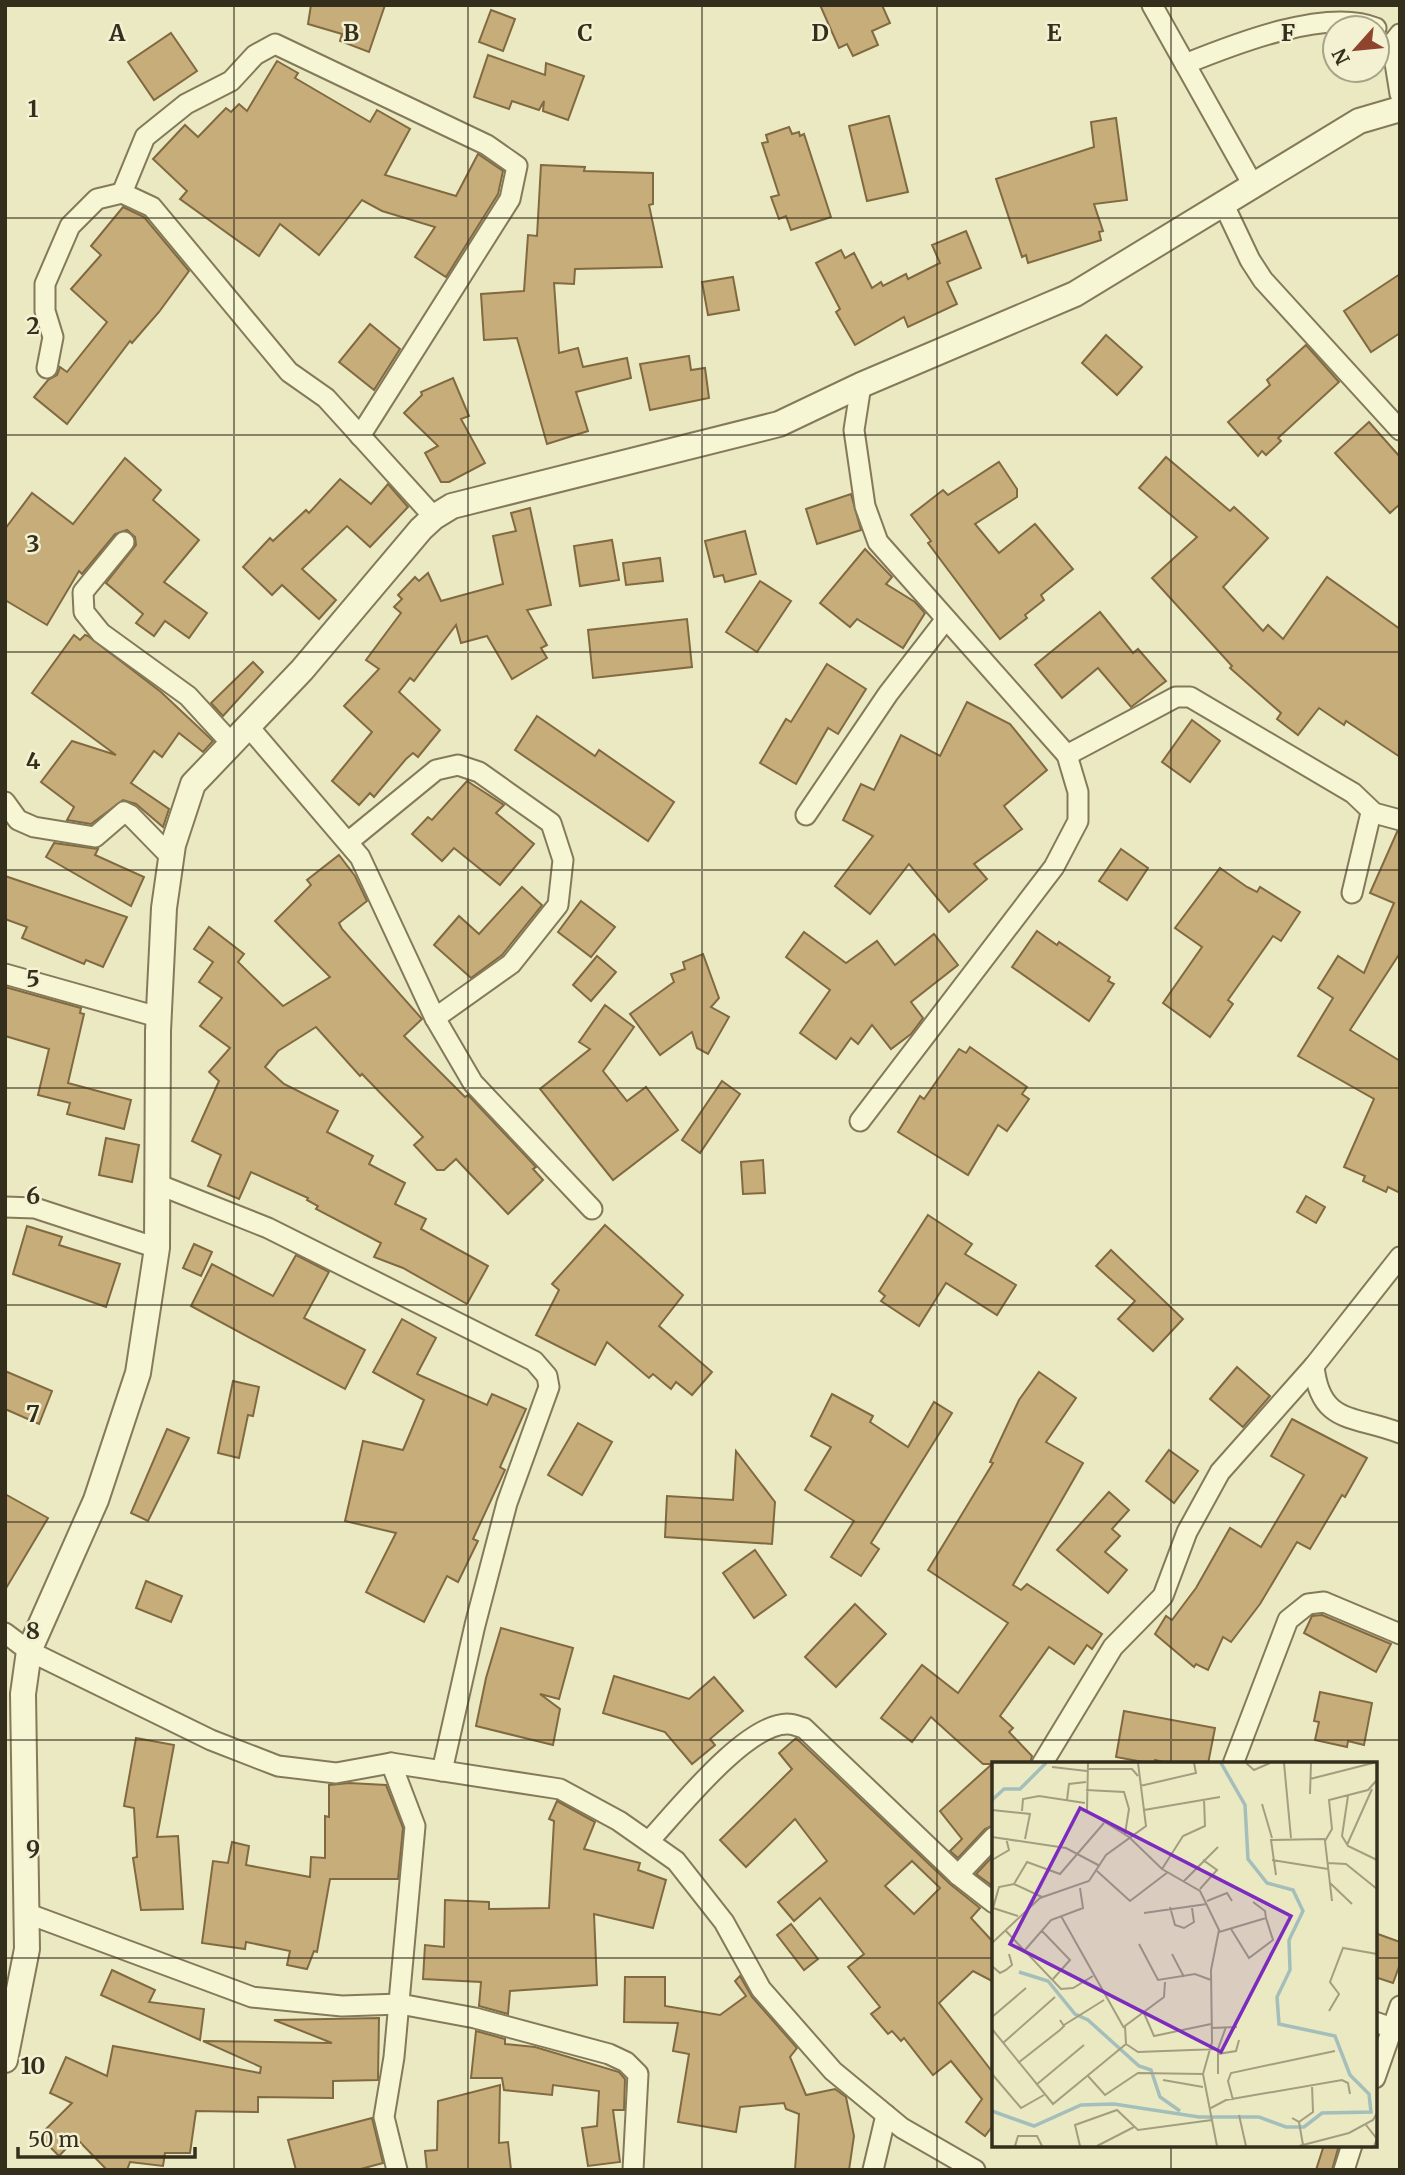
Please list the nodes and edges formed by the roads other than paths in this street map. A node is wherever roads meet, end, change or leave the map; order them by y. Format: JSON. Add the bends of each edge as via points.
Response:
{"nodes":[{"id":1,"x":1152,"y":5,"type":"edge"},
{"id":2,"x":1321,"y":24,"type":"edge"},
{"id":3,"x":1398,"y":35,"type":"edge"},
{"id":4,"x":1185,"y":64,"type":"junction"},
{"id":5,"x":1400,"y":94,"type":"edge"},
{"id":6,"x":1400,"y":109,"type":"edge"},
{"id":7,"x":1253,"y":185,"type":"junction"},
{"id":8,"x":122,"y":193,"type":"junction"},
{"id":9,"x":1223,"y":203,"type":"junction"},
{"id":10,"x":47,"y":368,"type":"dead end"},
{"id":11,"x":861,"y":385,"type":"junction"},
{"id":12,"x":1400,"y":430,"type":"edge"},
{"id":13,"x":360,"y":436,"type":"junction"},
{"id":14,"x":434,"y":517,"type":"junction"},
{"id":15,"x":124,"y":542,"type":"dead end"},
{"id":16,"x":946,"y":619,"type":"junction"},
{"id":17,"x":240,"y":735,"type":"junction"},
{"id":18,"x":1067,"y":755,"type":"junction"},
{"id":19,"x":5,"y":802,"type":"edge"},
{"id":20,"x":1392,"y":814,"type":"edge"},
{"id":21,"x":807,"y":815,"type":"dead end"},
{"id":22,"x":348,"y":842,"type":"junction"},
{"id":23,"x":171,"y":858,"type":"junction"},
{"id":24,"x":1353,"y":893,"type":"dead end"},
{"id":25,"x":5,"y":974,"type":"edge"},
{"id":26,"x":158,"y":1017,"type":"junction"},
{"id":27,"x":435,"y":1018,"type":"junction"},
{"id":28,"x":860,"y":1121,"type":"dead end"},
{"id":29,"x":157,"y":1184,"type":"junction"},
{"id":30,"x":5,"y":1207,"type":"edge"},
{"id":31,"x":592,"y":1209,"type":"dead end"},
{"id":32,"x":157,"y":1248,"type":"junction"},
{"id":33,"x":1400,"y":1257,"type":"edge"},
{"id":34,"x":1314,"y":1366,"type":"junction"},
{"id":35,"x":1400,"y":1433,"type":"edge"},
{"id":36,"x":5,"y":1633,"type":"edge"},
{"id":37,"x":1400,"y":1634,"type":"edge"},
{"id":38,"x":29,"y":1651,"type":"junction"},
{"id":39,"x":14,"y":1696,"type":"edge"},
{"id":40,"x":1043,"y":1762,"type":"edge"},
{"id":41,"x":1234,"y":1762,"type":"edge"},
{"id":42,"x":391,"y":1763,"type":"junction"},
{"id":43,"x":442,"y":1771,"type":"junction"},
{"id":44,"x":992,"y":1839,"type":"edge"},
{"id":45,"x":649,"y":1841,"type":"junction"},
{"id":46,"x":958,"y":1875,"type":"junction"},
{"id":47,"x":992,"y":1901,"type":"edge"},
{"id":48,"x":26,"y":1913,"type":"junction"},
{"id":49,"x":400,"y":2004,"type":"junction"},
{"id":50,"x":1400,"y":2006,"type":"edge"},
{"id":51,"x":1384,"y":2025,"type":"edge"},
{"id":52,"x":5,"y":2060,"type":"edge"},
{"id":53,"x":1377,"y":2066,"type":"edge"},
{"id":54,"x":886,"y":2115,"type":"junction"},
{"id":55,"x":1351,"y":2147,"type":"edge"},
{"id":56,"x":397,"y":2170,"type":"edge"},
{"id":57,"x":633,"y":2170,"type":"edge"},
{"id":58,"x":873,"y":2170,"type":"edge"},
{"id":59,"x":975,"y":2170,"type":"edge"},
{"id":60,"x":1344,"y":2170,"type":"edge"}],
"edges":[{"from":1,"to":4,"type":"street"},
{"from":2,"to":4,"type":"street","via":[[1250,37]]},
{"from":3,"to":5,"type":"street","via":[[1392,56]]},
{"from":4,"to":7,"type":"street"},
{"from":6,"to":7,"type":"street","via":[[1359,121]]},
{"from":7,"to":9,"type":"street"},
{"from":8,"to":10,"type":"street","via":[[97,199],[70,226],[45,284],[45,311],[53,337]]},
{"from":8,"to":13,"type":"street","via":[[152,207],[289,372],[326,398]]},
{"from":8,"to":13,"type":"street","via":[[145,137],[186,104],[231,81],[255,55],[275,44],[487,145],[517,166],[510,199]]},
{"from":9,"to":11,"type":"street","via":[[1075,293]]},
{"from":9,"to":12,"type":"street","via":[[1263,280]]},
{"from":11,"to":14,"type":"street","via":[[779,424],[452,506]]},
{"from":11,"to":16,"type":"street","via":[[854,430],[865,506],[878,542]]},
{"from":13,"to":14,"type":"street"},
{"from":14,"to":17,"type":"street"},
{"from":15,"to":17,"type":"street","via":[[83,592],[84,612],[101,634]]},
{"from":16,"to":18,"type":"street"},
{"from":16,"to":21,"type":"street","via":[[888,694]]},
{"from":17,"to":22,"type":"street"},
{"from":17,"to":23,"type":"street","via":[[193,784]]},
{"from":18,"to":20,"type":"street","via":[[1176,697],[1190,697]]},
{"from":18,"to":28,"type":"street","via":[[1078,792],[1079,821],[1054,867]]},
{"from":19,"to":23,"type":"street","via":[[18,820],[34,827],[95,837],[124,813],[130,815]]},
{"from":20,"to":24,"type":"street","via":[[1370,817]]},
{"from":22,"to":27,"type":"street","via":[[360,857]]},
{"from":22,"to":27,"type":"street","via":[[436,771],[458,765],[479,772],[551,823],[563,860],[558,905],[512,964]]},
{"from":23,"to":26,"type":"street"},
{"from":25,"to":26,"type":"street"},
{"from":26,"to":29,"type":"street"},
{"from":27,"to":31,"type":"street","via":[[473,1083]]},
{"from":29,"to":32,"type":"street"},
{"from":29,"to":43,"type":"street","via":[[268,1228],[381,1282],[534,1362],[547,1376],[549,1387],[500,1530]]},
{"from":30,"to":32,"type":"street","via":[[35,1208]]},
{"from":32,"to":38,"type":"street","via":[[138,1373],[96,1500]]},
{"from":33,"to":34,"type":"street"},
{"from":34,"to":35,"type":"street","via":[[1317,1391],[1334,1413]]},
{"from":34,"to":40,"type":"street","via":[[1220,1472],[1187,1532],[1163,1596],[1113,1647]]},
{"from":36,"to":38,"type":"street"},
{"from":37,"to":41,"type":"street","via":[[1324,1602],[1308,1604],[1288,1620]]},
{"from":38,"to":39,"type":"street"},
{"from":38,"to":42,"type":"street","via":[[211,1740],[278,1766],[336,1773]]},
{"from":39,"to":48,"type":"street"},
{"from":42,"to":43,"type":"street"},
{"from":42,"to":49,"type":"street","via":[[415,1826]]},
{"from":43,"to":45,"type":"street","via":[[560,1789]]},
{"from":44,"to":46,"type":"street"},
{"from":45,"to":46,"type":"street","via":[[730,1753],[788,1724],[804,1728]]},
{"from":45,"to":54,"type":"street","via":[[676,1860],[724,1922],[761,1989],[833,2071]]},
{"from":46,"to":47,"type":"street"},
{"from":48,"to":49,"type":"street","via":[[252,1997],[342,2006]]},
{"from":48,"to":52,"type":"street","via":[[27,1949]]},
{"from":49,"to":56,"type":"street","via":[[384,2117]]},
{"from":49,"to":57,"type":"street","via":[[475,2018],[626,2062],[638,2074]]},
{"from":50,"to":51,"type":"street"},
{"from":51,"to":53,"type":"street"},
{"from":54,"to":58,"type":"street"},
{"from":54,"to":59,"type":"street"},
{"from":55,"to":60,"type":"street"}]}
